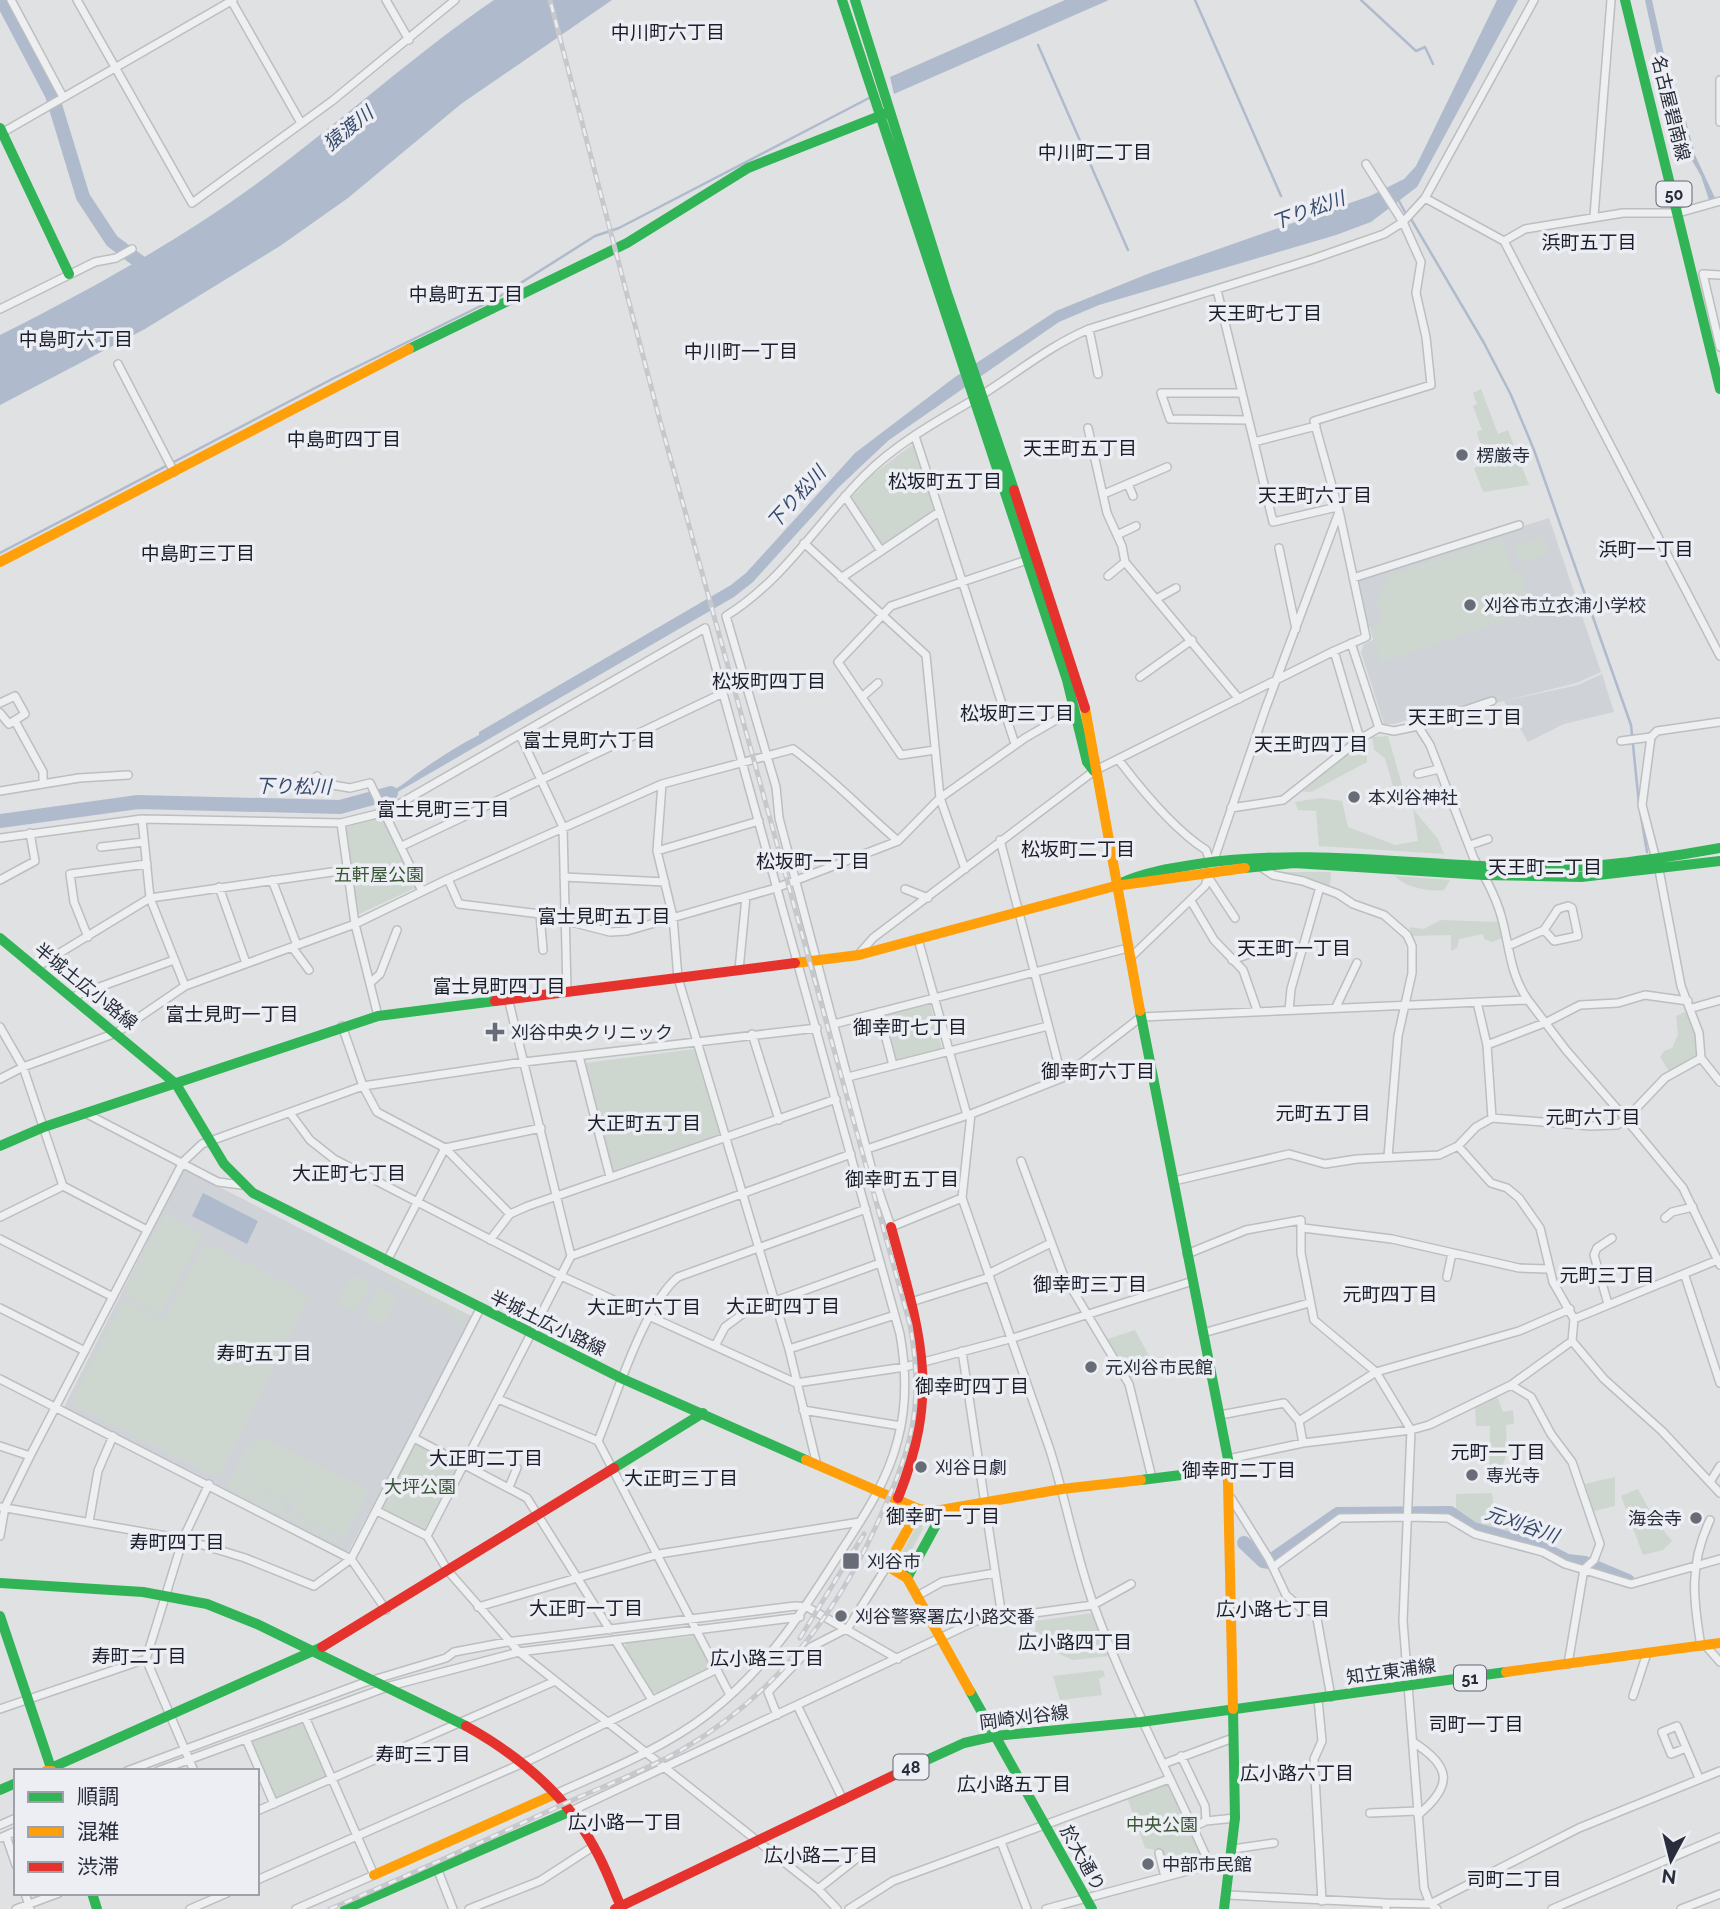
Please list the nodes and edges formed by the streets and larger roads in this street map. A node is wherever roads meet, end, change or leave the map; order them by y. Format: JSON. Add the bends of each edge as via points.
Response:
{"nodes":[{"id":1,"x":11,"y":0,"type":"edge"},
{"id":2,"x":77,"y":0,"type":"edge"},
{"id":3,"x":232,"y":0,"type":"edge"},
{"id":4,"x":386,"y":0,"type":"edge"},
{"id":5,"x":455,"y":0,"type":"edge"},
{"id":6,"x":842,"y":0,"type":"edge"},
{"id":7,"x":855,"y":0,"type":"edge"},
{"id":8,"x":1534,"y":0,"type":"edge"},
{"id":9,"x":1611,"y":0,"type":"edge"},
{"id":10,"x":1625,"y":0,"type":"edge"},
{"id":11,"x":409,"y":40,"type":"junction"},
{"id":12,"x":116,"y":70,"type":"junction"},
{"id":13,"x":1720,"y":80,"type":"edge"},
{"id":14,"x":875,"y":82,"type":"junction"},
{"id":15,"x":63,"y":97,"type":"junction"},
{"id":16,"x":885,"y":113,"type":"junction"},
{"id":17,"x":1720,"y":122,"type":"edge"},
{"id":18,"x":301,"y":123,"type":"junction"},
{"id":19,"x":1,"y":131,"type":"edge"},
{"id":20,"x":1366,"y":164,"type":"dead end"},
{"id":21,"x":1425,"y":198,"type":"junction"},
{"id":22,"x":1720,"y":201,"type":"edge"},
{"id":23,"x":1678,"y":213,"type":"junction"},
{"id":24,"x":1594,"y":216,"type":"junction"},
{"id":25,"x":1402,"y":220,"type":"junction"},
{"id":26,"x":1504,"y":241,"type":"junction"},
{"id":27,"x":132,"y":249,"type":"dead end"},
{"id":28,"x":69,"y":275,"type":"junction"},
{"id":29,"x":1720,"y":275,"type":"edge"},
{"id":30,"x":1217,"y":289,"type":"junction"},
{"id":31,"x":0,"y":309,"type":"edge"},
{"id":32,"x":1089,"y":329,"type":"junction"},
{"id":33,"x":1720,"y":346,"type":"edge"},
{"id":34,"x":118,"y":364,"type":"dead end"},
{"id":35,"x":1098,"y":374,"type":"dead end"},
{"id":36,"x":1720,"y":389,"type":"edge"},
{"id":37,"x":1242,"y":393,"type":"junction"},
{"id":38,"x":978,"y":396,"type":"junction"},
{"id":39,"x":1248,"y":420,"type":"junction"},
{"id":40,"x":1316,"y":426,"type":"junction"},
{"id":41,"x":1088,"y":428,"type":"dead end"},
{"id":42,"x":915,"y":436,"type":"junction"},
{"id":43,"x":1254,"y":442,"type":"junction"},
{"id":44,"x":1167,"y":467,"type":"dead end"},
{"id":45,"x":173,"y":470,"type":"junction"},
{"id":46,"x":1128,"y":484,"type":"junction"},
{"id":47,"x":1104,"y":494,"type":"junction"},
{"id":48,"x":845,"y":496,"type":"junction"},
{"id":49,"x":1133,"y":496,"type":"dead end"},
{"id":50,"x":1338,"y":509,"type":"junction"},
{"id":51,"x":939,"y":512,"type":"junction"},
{"id":52,"x":1519,"y":525,"type":"dead end"},
{"id":53,"x":1136,"y":526,"type":"dead end"},
{"id":54,"x":1117,"y":535,"type":"junction"},
{"id":55,"x":804,"y":543,"type":"junction"},
{"id":56,"x":1279,"y":548,"type":"dead end"},
{"id":57,"x":881,"y":551,"type":"junction"},
{"id":58,"x":1027,"y":560,"type":"junction"},
{"id":59,"x":0,"y":562,"type":"edge"},
{"id":60,"x":1125,"y":562,"type":"junction"},
{"id":61,"x":1108,"y":576,"type":"dead end"},
{"id":62,"x":841,"y":578,"type":"junction"},
{"id":63,"x":1353,"y":578,"type":"junction"},
{"id":64,"x":963,"y":582,"type":"junction"},
{"id":65,"x":1175,"y":588,"type":"dead end"},
{"id":66,"x":1156,"y":599,"type":"junction"},
{"id":67,"x":883,"y":615,"type":"junction"},
{"id":68,"x":1296,"y":629,"type":"junction"},
{"id":69,"x":1192,"y":640,"type":"junction"},
{"id":70,"x":1352,"y":643,"type":"junction"},
{"id":71,"x":1334,"y":651,"type":"junction"},
{"id":72,"x":1720,"y":656,"type":"edge"},
{"id":73,"x":1140,"y":677,"type":"dead end"},
{"id":74,"x":1278,"y":678,"type":"junction"},
{"id":75,"x":878,"y":683,"type":"dead end"},
{"id":76,"x":721,"y":694,"type":"junction"},
{"id":77,"x":863,"y":696,"type":"junction"},
{"id":78,"x":1239,"y":699,"type":"junction"},
{"id":79,"x":1492,"y":701,"type":"dead end"},
{"id":80,"x":0,"y":703,"type":"edge"},
{"id":81,"x":1075,"y":709,"type":"junction"},
{"id":82,"x":0,"y":713,"type":"edge"},
{"id":83,"x":15,"y":721,"type":"junction"},
{"id":84,"x":1720,"y":722,"type":"edge"},
{"id":85,"x":1418,"y":726,"type":"junction"},
{"id":86,"x":1379,"y":728,"type":"junction"},
{"id":87,"x":520,"y":735,"type":"junction"},
{"id":88,"x":1651,"y":737,"type":"junction"},
{"id":89,"x":1360,"y":739,"type":"junction"},
{"id":90,"x":1624,"y":741,"type":"dead end"},
{"id":91,"x":1015,"y":744,"type":"junction"},
{"id":92,"x":935,"y":750,"type":"junction"},
{"id":93,"x":766,"y":755,"type":"junction"},
{"id":94,"x":1118,"y":759,"type":"junction"},
{"id":95,"x":741,"y":763,"type":"junction"},
{"id":96,"x":1439,"y":769,"type":"junction"},
{"id":97,"x":1094,"y":771,"type":"junction"},
{"id":98,"x":1418,"y":774,"type":"dead end"},
{"id":99,"x":128,"y":775,"type":"dead end"},
{"id":100,"x":317,"y":776,"type":"dead end"},
{"id":101,"x":540,"y":778,"type":"junction"},
{"id":102,"x":43,"y":783,"type":"junction"},
{"id":103,"x":663,"y":784,"type":"junction"},
{"id":104,"x":0,"y":791,"type":"edge"},
{"id":105,"x":940,"y":798,"type":"junction"},
{"id":106,"x":1231,"y":808,"type":"junction"},
{"id":107,"x":384,"y":810,"type":"junction"},
{"id":108,"x":142,"y":819,"type":"junction"},
{"id":109,"x":760,"y":821,"type":"junction"},
{"id":110,"x":341,"y":823,"type":"junction"},
{"id":111,"x":563,"y":827,"type":"junction"},
{"id":112,"x":30,"y":833,"type":"junction"},
{"id":113,"x":0,"y":838,"type":"edge"},
{"id":114,"x":1488,"y":839,"type":"dead end"},
{"id":115,"x":1000,"y":840,"type":"junction"},
{"id":116,"x":898,"y":841,"type":"junction"},
{"id":117,"x":144,"y":842,"type":"junction"},
{"id":118,"x":1470,"y":845,"type":"junction"},
{"id":119,"x":402,"y":846,"type":"junction"},
{"id":120,"x":100,"y":847,"type":"dead end"},
{"id":121,"x":1720,"y":848,"type":"edge"},
{"id":122,"x":657,"y":851,"type":"junction"},
{"id":123,"x":1720,"y":861,"type":"edge"},
{"id":124,"x":147,"y":864,"type":"junction"},
{"id":125,"x":1258,"y":864,"type":"junction"},
{"id":126,"x":1657,"y":864,"type":"junction"},
{"id":127,"x":1211,"y":867,"type":"junction"},
{"id":128,"x":965,"y":869,"type":"junction"},
{"id":129,"x":346,"y":870,"type":"junction"},
{"id":130,"x":1481,"y":870,"type":"junction"},
{"id":131,"x":564,"y":877,"type":"junction"},
{"id":132,"x":448,"y":879,"type":"junction"},
{"id":133,"x":0,"y":880,"type":"edge"},
{"id":134,"x":272,"y":880,"type":"junction"},
{"id":135,"x":796,"y":881,"type":"junction"},
{"id":136,"x":665,"y":882,"type":"junction"},
{"id":137,"x":1115,"y":886,"type":"junction"},
{"id":138,"x":219,"y":887,"type":"junction"},
{"id":139,"x":1320,"y":887,"type":"junction"},
{"id":140,"x":776,"y":888,"type":"junction"},
{"id":141,"x":905,"y":889,"type":"dead end"},
{"id":142,"x":422,"y":891,"type":"junction"},
{"id":143,"x":746,"y":897,"type":"junction"},
{"id":144,"x":150,"y":898,"type":"junction"},
{"id":145,"x":928,"y":898,"type":"junction"},
{"id":146,"x":1191,"y":901,"type":"junction"},
{"id":147,"x":1017,"y":911,"type":"junction"},
{"id":148,"x":540,"y":914,"type":"junction"},
{"id":149,"x":673,"y":917,"type":"junction"},
{"id":150,"x":1234,"y":918,"type":"dead end"},
{"id":151,"x":564,"y":919,"type":"junction"},
{"id":152,"x":355,"y":924,"type":"junction"},
{"id":153,"x":397,"y":930,"type":"dead end"},
{"id":154,"x":1544,"y":930,"type":"junction"},
{"id":155,"x":88,"y":937,"type":"junction"},
{"id":156,"x":0,"y":938,"type":"edge"},
{"id":157,"x":873,"y":938,"type":"junction"},
{"id":158,"x":918,"y":939,"type":"junction"},
{"id":159,"x":294,"y":946,"type":"junction"},
{"id":160,"x":1508,"y":946,"type":"junction"},
{"id":161,"x":1266,"y":948,"type":"dead end"},
{"id":162,"x":883,"y":949,"type":"junction"},
{"id":163,"x":543,"y":950,"type":"dead end"},
{"id":164,"x":1129,"y":953,"type":"junction"},
{"id":165,"x":859,"y":955,"type":"junction"},
{"id":166,"x":174,"y":960,"type":"junction"},
{"id":167,"x":1232,"y":960,"type":"junction"},
{"id":168,"x":818,"y":961,"type":"junction"},
{"id":169,"x":246,"y":963,"type":"junction"},
{"id":170,"x":798,"y":963,"type":"junction"},
{"id":171,"x":1357,"y":963,"type":"dead end"},
{"id":172,"x":36,"y":968,"type":"junction"},
{"id":173,"x":309,"y":970,"type":"dead end"},
{"id":174,"x":739,"y":970,"type":"junction"},
{"id":175,"x":1035,"y":973,"type":"junction"},
{"id":176,"x":678,"y":978,"type":"junction"},
{"id":177,"x":370,"y":983,"type":"junction"},
{"id":178,"x":185,"y":986,"type":"junction"},
{"id":179,"x":567,"y":991,"type":"junction"},
{"id":180,"x":72,"y":997,"type":"junction"},
{"id":181,"x":508,"y":997,"type":"junction"},
{"id":182,"x":933,"y":998,"type":"junction"},
{"id":183,"x":1528,"y":1000,"type":"junction"},
{"id":184,"x":1720,"y":1000,"type":"edge"},
{"id":185,"x":1477,"y":1002,"type":"junction"},
{"id":186,"x":1403,"y":1004,"type":"junction"},
{"id":187,"x":1690,"y":1005,"type":"junction"},
{"id":188,"x":1336,"y":1007,"type":"junction"},
{"id":189,"x":1257,"y":1010,"type":"junction"},
{"id":190,"x":1289,"y":1010,"type":"junction"},
{"id":191,"x":879,"y":1012,"type":"junction"},
{"id":192,"x":378,"y":1016,"type":"junction"},
{"id":193,"x":1141,"y":1017,"type":"junction"},
{"id":194,"x":1547,"y":1022,"type":"junction"},
{"id":195,"x":834,"y":1024,"type":"junction"},
{"id":196,"x":342,"y":1026,"type":"junction"},
{"id":197,"x":1048,"y":1026,"type":"junction"},
{"id":198,"x":0,"y":1027,"type":"edge"},
{"id":199,"x":817,"y":1028,"type":"junction"},
{"id":200,"x":116,"y":1033,"type":"junction"},
{"id":201,"x":752,"y":1034,"type":"junction"},
{"id":202,"x":695,"y":1041,"type":"junction"},
{"id":203,"x":1487,"y":1045,"type":"junction"},
{"id":204,"x":948,"y":1051,"type":"junction"},
{"id":205,"x":579,"y":1056,"type":"junction"},
{"id":206,"x":1701,"y":1058,"type":"junction"},
{"id":207,"x":524,"y":1062,"type":"junction"},
{"id":208,"x":893,"y":1065,"type":"junction"},
{"id":209,"x":23,"y":1067,"type":"junction"},
{"id":210,"x":848,"y":1077,"type":"junction"},
{"id":211,"x":1062,"y":1078,"type":"junction"},
{"id":212,"x":0,"y":1079,"type":"edge"},
{"id":213,"x":1720,"y":1082,"type":"edge"},
{"id":214,"x":176,"y":1084,"type":"junction"},
{"id":215,"x":363,"y":1086,"type":"junction"},
{"id":216,"x":836,"y":1099,"type":"junction"},
{"id":217,"x":290,"y":1113,"type":"junction"},
{"id":218,"x":87,"y":1114,"type":"junction"},
{"id":219,"x":969,"y":1115,"type":"junction"},
{"id":220,"x":1492,"y":1118,"type":"junction"},
{"id":221,"x":1626,"y":1119,"type":"junction"},
{"id":222,"x":779,"y":1121,"type":"junction"},
{"id":223,"x":44,"y":1127,"type":"junction"},
{"id":224,"x":541,"y":1128,"type":"junction"},
{"id":225,"x":726,"y":1138,"type":"junction"},
{"id":226,"x":209,"y":1140,"type":"junction"},
{"id":227,"x":0,"y":1146,"type":"edge"},
{"id":228,"x":1458,"y":1146,"type":"junction"},
{"id":229,"x":445,"y":1148,"type":"junction"},
{"id":230,"x":867,"y":1149,"type":"junction"},
{"id":231,"x":851,"y":1154,"type":"junction"},
{"id":232,"x":1388,"y":1157,"type":"junction"},
{"id":233,"x":1021,"y":1161,"type":"dead end"},
{"id":234,"x":183,"y":1162,"type":"junction"},
{"id":235,"x":610,"y":1177,"type":"junction"},
{"id":236,"x":1174,"y":1181,"type":"junction"},
{"id":237,"x":242,"y":1185,"type":"junction"},
{"id":238,"x":63,"y":1186,"type":"junction"},
{"id":239,"x":742,"y":1194,"type":"junction"},
{"id":240,"x":557,"y":1196,"type":"junction"},
{"id":241,"x":962,"y":1198,"type":"junction"},
{"id":242,"x":417,"y":1203,"type":"junction"},
{"id":243,"x":1693,"y":1207,"type":"junction"},
{"id":244,"x":866,"y":1209,"type":"junction"},
{"id":245,"x":510,"y":1214,"type":"junction"},
{"id":246,"x":0,"y":1217,"type":"edge"},
{"id":247,"x":1664,"y":1218,"type":"dead end"},
{"id":248,"x":891,"y":1227,"type":"junction"},
{"id":249,"x":1303,"y":1228,"type":"junction"},
{"id":250,"x":147,"y":1230,"type":"junction"},
{"id":251,"x":1612,"y":1238,"type":"dead end"},
{"id":252,"x":0,"y":1239,"type":"edge"},
{"id":253,"x":490,"y":1240,"type":"junction"},
{"id":254,"x":1051,"y":1243,"type":"junction"},
{"id":255,"x":759,"y":1247,"type":"junction"},
{"id":256,"x":1452,"y":1252,"type":"junction"},
{"id":257,"x":1187,"y":1254,"type":"junction"},
{"id":258,"x":571,"y":1256,"type":"junction"},
{"id":259,"x":387,"y":1261,"type":"junction"},
{"id":260,"x":1720,"y":1262,"type":"edge"},
{"id":261,"x":880,"y":1263,"type":"junction"},
{"id":262,"x":1548,"y":1269,"type":"junction"},
{"id":263,"x":990,"y":1275,"type":"junction"},
{"id":264,"x":561,"y":1276,"type":"junction"},
{"id":265,"x":1685,"y":1276,"type":"junction"},
{"id":266,"x":1447,"y":1277,"type":"dead end"},
{"id":267,"x":1193,"y":1281,"type":"junction"},
{"id":268,"x":113,"y":1297,"type":"junction"},
{"id":269,"x":774,"y":1300,"type":"junction"},
{"id":270,"x":911,"y":1302,"type":"junction"},
{"id":271,"x":1309,"y":1303,"type":"junction"},
{"id":272,"x":1608,"y":1304,"type":"junction"},
{"id":273,"x":0,"y":1308,"type":"edge"},
{"id":274,"x":480,"y":1309,"type":"junction"},
{"id":275,"x":1570,"y":1309,"type":"junction"},
{"id":276,"x":1087,"y":1313,"type":"junction"},
{"id":277,"x":895,"y":1315,"type":"junction"},
{"id":278,"x":650,"y":1318,"type":"junction"},
{"id":279,"x":1574,"y":1319,"type":"junction"},
{"id":280,"x":1203,"y":1333,"type":"junction"},
{"id":281,"x":530,"y":1334,"type":"junction"},
{"id":282,"x":1013,"y":1338,"type":"junction"},
{"id":283,"x":1572,"y":1341,"type":"junction"},
{"id":284,"x":715,"y":1346,"type":"junction"},
{"id":285,"x":789,"y":1349,"type":"junction"},
{"id":286,"x":85,"y":1351,"type":"junction"},
{"id":287,"x":962,"y":1351,"type":"junction"},
{"id":288,"x":925,"y":1362,"type":"junction"},
{"id":289,"x":905,"y":1367,"type":"junction"},
{"id":290,"x":1376,"y":1372,"type":"junction"},
{"id":291,"x":0,"y":1379,"type":"edge"},
{"id":292,"x":623,"y":1379,"type":"junction"},
{"id":293,"x":796,"y":1383,"type":"junction"},
{"id":294,"x":1720,"y":1383,"type":"edge"},
{"id":295,"x":1511,"y":1385,"type":"junction"},
{"id":296,"x":498,"y":1399,"type":"junction"},
{"id":297,"x":55,"y":1406,"type":"junction"},
{"id":298,"x":803,"y":1410,"type":"junction"},
{"id":299,"x":704,"y":1413,"type":"junction"},
{"id":300,"x":1220,"y":1415,"type":"junction"},
{"id":301,"x":1299,"y":1421,"type":"junction"},
{"id":302,"x":901,"y":1426,"type":"junction"},
{"id":303,"x":1411,"y":1430,"type":"junction"},
{"id":304,"x":114,"y":1436,"type":"junction"},
{"id":305,"x":414,"y":1438,"type":"junction"},
{"id":306,"x":598,"y":1441,"type":"junction"},
{"id":307,"x":1303,"y":1443,"type":"junction"},
{"id":308,"x":0,"y":1446,"type":"edge"},
{"id":309,"x":30,"y":1456,"type":"junction"},
{"id":310,"x":816,"y":1461,"type":"junction"},
{"id":311,"x":465,"y":1464,"type":"junction"},
{"id":312,"x":1228,"y":1464,"type":"junction"},
{"id":313,"x":1720,"y":1466,"type":"edge"},
{"id":314,"x":517,"y":1468,"type":"dead end"},
{"id":315,"x":614,"y":1471,"type":"junction"},
{"id":316,"x":1152,"y":1478,"type":"junction"},
{"id":317,"x":1710,"y":1482,"type":"junction"},
{"id":318,"x":209,"y":1485,"type":"junction"},
{"id":319,"x":509,"y":1487,"type":"junction"},
{"id":320,"x":1062,"y":1489,"type":"junction"},
{"id":321,"x":879,"y":1490,"type":"junction"},
{"id":322,"x":1720,"y":1493,"type":"edge"},
{"id":323,"x":1230,"y":1497,"type":"junction"},
{"id":324,"x":898,"y":1498,"type":"junction"},
{"id":325,"x":984,"y":1501,"type":"junction"},
{"id":326,"x":3,"y":1507,"type":"edge"},
{"id":327,"x":919,"y":1509,"type":"junction"},
{"id":328,"x":377,"y":1511,"type":"junction"},
{"id":329,"x":935,"y":1511,"type":"junction"},
{"id":330,"x":1409,"y":1514,"type":"junction"},
{"id":331,"x":540,"y":1515,"type":"junction"},
{"id":332,"x":1710,"y":1520,"type":"dead end"},
{"id":333,"x":89,"y":1522,"type":"junction"},
{"id":334,"x":860,"y":1522,"type":"junction"},
{"id":335,"x":0,"y":1536,"type":"edge"},
{"id":336,"x":427,"y":1536,"type":"junction"},
{"id":337,"x":183,"y":1539,"type":"junction"},
{"id":338,"x":659,"y":1554,"type":"junction"},
{"id":339,"x":351,"y":1559,"type":"junction"},
{"id":340,"x":1720,"y":1559,"type":"edge"},
{"id":341,"x":1271,"y":1563,"type":"junction"},
{"id":342,"x":1694,"y":1565,"type":"junction"},
{"id":343,"x":887,"y":1566,"type":"junction"},
{"id":344,"x":1584,"y":1568,"type":"junction"},
{"id":345,"x":448,"y":1571,"type":"junction"},
{"id":346,"x":995,"y":1573,"type":"junction"},
{"id":347,"x":578,"y":1578,"type":"junction"},
{"id":348,"x":907,"y":1578,"type":"junction"},
{"id":349,"x":0,"y":1583,"type":"edge"},
{"id":350,"x":1130,"y":1584,"type":"dead end"},
{"id":351,"x":167,"y":1595,"type":"junction"},
{"id":352,"x":918,"y":1596,"type":"junction"},
{"id":353,"x":1093,"y":1605,"type":"junction"},
{"id":354,"x":478,"y":1607,"type":"junction"},
{"id":355,"x":807,"y":1607,"type":"junction"},
{"id":356,"x":386,"y":1610,"type":"junction"},
{"id":357,"x":0,"y":1616,"type":"edge"},
{"id":358,"x":800,"y":1617,"type":"junction"},
{"id":359,"x":1002,"y":1617,"type":"junction"},
{"id":360,"x":692,"y":1620,"type":"junction"},
{"id":361,"x":848,"y":1628,"type":"junction"},
{"id":362,"x":610,"y":1630,"type":"junction"},
{"id":363,"x":698,"y":1630,"type":"junction"},
{"id":364,"x":3,"y":1633,"type":"edge"},
{"id":365,"x":941,"y":1637,"type":"junction"},
{"id":366,"x":615,"y":1640,"type":"junction"},
{"id":367,"x":507,"y":1642,"type":"junction"},
{"id":368,"x":1720,"y":1643,"type":"edge"},
{"id":369,"x":1704,"y":1646,"type":"junction"},
{"id":370,"x":313,"y":1652,"type":"junction"},
{"id":371,"x":519,"y":1653,"type":"junction"},
{"id":372,"x":1647,"y":1653,"type":"junction"},
{"id":373,"x":146,"y":1659,"type":"junction"},
{"id":374,"x":898,"y":1659,"type":"junction"},
{"id":375,"x":1720,"y":1662,"type":"edge"},
{"id":376,"x":1568,"y":1664,"type":"junction"},
{"id":377,"x":717,"y":1670,"type":"junction"},
{"id":378,"x":373,"y":1680,"type":"junction"},
{"id":379,"x":553,"y":1682,"type":"junction"},
{"id":380,"x":390,"y":1686,"type":"junction"},
{"id":381,"x":1408,"y":1686,"type":"junction"},
{"id":382,"x":730,"y":1695,"type":"junction"},
{"id":383,"x":1633,"y":1696,"type":"dead end"},
{"id":384,"x":1331,"y":1697,"type":"junction"},
{"id":385,"x":1318,"y":1699,"type":"junction"},
{"id":386,"x":28,"y":1700,"type":"junction"},
{"id":387,"x":652,"y":1700,"type":"junction"},
{"id":388,"x":797,"y":1705,"type":"junction"},
{"id":389,"x":0,"y":1709,"type":"edge"},
{"id":390,"x":1233,"y":1709,"type":"junction"},
{"id":391,"x":777,"y":1714,"type":"junction"},
{"id":392,"x":170,"y":1716,"type":"junction"},
{"id":393,"x":305,"y":1717,"type":"junction"},
{"id":394,"x":1142,"y":1721,"type":"junction"},
{"id":395,"x":607,"y":1722,"type":"junction"},
{"id":396,"x":462,"y":1723,"type":"junction"},
{"id":397,"x":995,"y":1736,"type":"junction"},
{"id":398,"x":1233,"y":1738,"type":"junction"},
{"id":399,"x":246,"y":1739,"type":"junction"},
{"id":400,"x":1412,"y":1742,"type":"junction"},
{"id":401,"x":1686,"y":1748,"type":"dead end"},
{"id":402,"x":185,"y":1749,"type":"junction"},
{"id":403,"x":642,"y":1752,"type":"junction"},
{"id":404,"x":1181,"y":1756,"type":"junction"},
{"id":405,"x":189,"y":1759,"type":"junction"},
{"id":406,"x":522,"y":1763,"type":"junction"},
{"id":407,"x":1163,"y":1765,"type":"junction"},
{"id":408,"x":665,"y":1768,"type":"junction"},
{"id":409,"x":50,"y":1769,"type":"edge"},
{"id":410,"x":52,"y":1769,"type":"edge"},
{"id":411,"x":132,"y":1769,"type":"edge"},
{"id":412,"x":163,"y":1769,"type":"edge"},
{"id":413,"x":193,"y":1769,"type":"edge"},
{"id":414,"x":259,"y":1769,"type":"edge"},
{"id":415,"x":259,"y":1769,"type":"edge"},
{"id":416,"x":1720,"y":1771,"type":"edge"},
{"id":417,"x":1699,"y":1778,"type":"junction"},
{"id":418,"x":332,"y":1779,"type":"junction"},
{"id":419,"x":1169,"y":1779,"type":"junction"},
{"id":420,"x":553,"y":1795,"type":"junction"},
{"id":421,"x":843,"y":1800,"type":"junction"},
{"id":422,"x":274,"y":1804,"type":"junction"},
{"id":423,"x":259,"y":1810,"type":"edge"},
{"id":424,"x":569,"y":1812,"type":"junction"},
{"id":425,"x":1370,"y":1813,"type":"dead end"},
{"id":426,"x":1418,"y":1813,"type":"junction"},
{"id":427,"x":1235,"y":1818,"type":"junction"},
{"id":428,"x":1206,"y":1821,"type":"junction"},
{"id":429,"x":1044,"y":1824,"type":"junction"},
{"id":430,"x":1193,"y":1827,"type":"junction"},
{"id":431,"x":356,"y":1835,"type":"junction"},
{"id":432,"x":3,"y":1837,"type":"edge"},
{"id":433,"x":1720,"y":1837,"type":"edge"},
{"id":434,"x":754,"y":1840,"type":"junction"},
{"id":435,"x":1000,"y":1842,"type":"junction"},
{"id":436,"x":1274,"y":1843,"type":"dead end"},
{"id":437,"x":594,"y":1846,"type":"junction"},
{"id":438,"x":1159,"y":1853,"type":"dead end"},
{"id":439,"x":1232,"y":1854,"type":"junction"},
{"id":440,"x":861,"y":1855,"type":"dead end"},
{"id":441,"x":14,"y":1861,"type":"edge"},
{"id":442,"x":1209,"y":1863,"type":"junction"},
{"id":443,"x":437,"y":1868,"type":"junction"},
{"id":444,"x":374,"y":1875,"type":"junction"},
{"id":445,"x":1165,"y":1877,"type":"junction"},
{"id":446,"x":259,"y":1879,"type":"edge"},
{"id":447,"x":818,"y":1889,"type":"junction"},
{"id":448,"x":1720,"y":1894,"type":"edge"},
{"id":449,"x":56,"y":1895,"type":"edge"},
{"id":450,"x":222,"y":1895,"type":"edge"},
{"id":451,"x":1228,"y":1895,"type":"junction"},
{"id":452,"x":1087,"y":1898,"type":"junction"},
{"id":453,"x":1322,"y":1901,"type":"junction"},
{"id":454,"x":1386,"y":1906,"type":"edge"},
{"id":455,"x":1434,"y":1906,"type":"edge"},
{"id":456,"x":29,"y":1907,"type":"edge"},
{"id":457,"x":619,"y":1908,"type":"edge"},
{"id":458,"x":16,"y":1909,"type":"edge"},
{"id":459,"x":190,"y":1909,"type":"edge"},
{"id":460,"x":296,"y":1909,"type":"edge"},
{"id":461,"x":345,"y":1909,"type":"edge"},
{"id":462,"x":453,"y":1909,"type":"edge"},
{"id":463,"x":469,"y":1909,"type":"edge"},
{"id":464,"x":837,"y":1909,"type":"edge"},
{"id":465,"x":849,"y":1909,"type":"edge"},
{"id":466,"x":1027,"y":1909,"type":"edge"},
{"id":467,"x":1046,"y":1909,"type":"edge"},
{"id":468,"x":1092,"y":1909,"type":"edge"},
{"id":469,"x":1224,"y":1909,"type":"edge"},
{"id":470,"x":1552,"y":1909,"type":"edge"},
{"id":471,"x":1681,"y":1909,"type":"edge"}],
"edges":[{"from":1,"to":15,"type":"street"},
{"from":2,"to":12,"type":"street"},
{"from":3,"to":12,"type":"street"},
{"from":3,"to":18,"type":"street"},
{"from":4,"to":11,"type":"street"},
{"from":5,"to":11,"type":"street"},
{"from":6,"to":14,"type":"street"},
{"from":7,"to":14,"type":"street"},
{"from":8,"to":21,"type":"street"},
{"from":9,"to":24,"type":"street"},
{"from":10,"to":23,"type":"street","name":"名古屋碧南線","number":"50"},
{"from":11,"to":18,"type":"street"},
{"from":12,"to":15,"type":"street"},
{"from":12,"to":18,"type":"street","via":[[192,204]]},
{"from":13,"to":17,"type":"street"},
{"from":14,"to":16,"type":"street"},
{"from":15,"to":19,"type":"street"},
{"from":16,"to":38,"type":"street"},
{"from":16,"to":45,"type":"street","via":[[748,168],[627,243]]},
{"from":19,"to":28,"type":"street"},
{"from":20,"to":25,"type":"street"},
{"from":21,"to":25,"type":"street"},
{"from":21,"to":26,"type":"street"},
{"from":22,"to":23,"type":"street"},
{"from":23,"to":24,"type":"street"},
{"from":23,"to":36,"type":"street","name":"名古屋碧南線","number":"50"},
{"from":24,"to":26,"type":"street","via":[[1525,229]]},
{"from":25,"to":30,"type":"street","via":[[1384,234]]},
{"from":25,"to":40,"type":"street","via":[[1421,262],[1416,293],[1430,385],[1314,421]]},
{"from":26,"to":72,"type":"street"},
{"from":27,"to":28,"type":"street"},
{"from":28,"to":31,"type":"street"},
{"from":29,"to":33,"type":"street","via":[[1703,274]]},
{"from":30,"to":32,"type":"street"},
{"from":30,"to":37,"type":"street"},
{"from":32,"to":35,"type":"street"},
{"from":32,"to":38,"type":"street","via":[[1057,342]]},
{"from":34,"to":45,"type":"street"},
{"from":37,"to":39,"type":"street"},
{"from":37,"to":39,"type":"street","via":[[1161,393],[1170,419]]},
{"from":38,"to":42,"type":"street"},
{"from":38,"to":58,"type":"street"},
{"from":38,"to":97,"type":"street","via":[[1084,705]]},
{"from":39,"to":43,"type":"street"},
{"from":40,"to":43,"type":"street"},
{"from":40,"to":50,"type":"street"},
{"from":41,"to":47,"type":"street"},
{"from":42,"to":48,"type":"street","via":[[867,472]]},
{"from":42,"to":51,"type":"street"},
{"from":43,"to":50,"type":"street","via":[[1273,522]]},
{"from":44,"to":46,"type":"street"},
{"from":45,"to":59,"type":"street"},
{"from":46,"to":47,"type":"street"},
{"from":46,"to":49,"type":"street"},
{"from":47,"to":54,"type":"street"},
{"from":48,"to":55,"type":"street"},
{"from":48,"to":57,"type":"street"},
{"from":50,"to":63,"type":"street"},
{"from":50,"to":68,"type":"street"},
{"from":51,"to":57,"type":"street"},
{"from":51,"to":64,"type":"street"},
{"from":52,"to":63,"type":"street"},
{"from":53,"to":54,"type":"street"},
{"from":54,"to":60,"type":"street"},
{"from":55,"to":62,"type":"street"},
{"from":55,"to":93,"type":"street","via":[[760,592],[726,616]]},
{"from":56,"to":68,"type":"street"},
{"from":57,"to":62,"type":"street"},
{"from":58,"to":64,"type":"street"},
{"from":58,"to":81,"type":"street"},
{"from":60,"to":61,"type":"street"},
{"from":60,"to":66,"type":"street"},
{"from":62,"to":67,"type":"street"},
{"from":63,"to":70,"type":"street","via":[[1366,637]]},
{"from":64,"to":67,"type":"street","via":[[891,606]]},
{"from":64,"to":91,"type":"street"},
{"from":65,"to":66,"type":"street"},
{"from":66,"to":69,"type":"street"},
{"from":67,"to":77,"type":"street","via":[[838,662]]},
{"from":67,"to":92,"type":"street","via":[[926,655]]},
{"from":68,"to":74,"type":"street"},
{"from":69,"to":73,"type":"street"},
{"from":69,"to":78,"type":"street"},
{"from":70,"to":71,"type":"street"},
{"from":70,"to":86,"type":"street"},
{"from":71,"to":74,"type":"street"},
{"from":71,"to":89,"type":"street"},
{"from":74,"to":78,"type":"street"},
{"from":74,"to":106,"type":"street"},
{"from":75,"to":77,"type":"street"},
{"from":76,"to":87,"type":"street","via":[[705,628]]},
{"from":76,"to":95,"type":"street"},
{"from":76,"to":101,"type":"street"},
{"from":77,"to":92,"type":"street","via":[[901,755]]},
{"from":78,"to":94,"type":"street"},
{"from":79,"to":85,"type":"street"},
{"from":80,"to":83,"type":"street","via":[[16,698],[25,715]]},
{"from":81,"to":91,"type":"street"},
{"from":81,"to":97,"type":"street","via":[[1087,762]]},
{"from":82,"to":83,"type":"street","via":[[6,724]]},
{"from":83,"to":102,"type":"street","via":[[43,772]]},
{"from":84,"to":88,"type":"street","via":[[1657,731]]},
{"from":85,"to":86,"type":"street","via":[[1394,731]]},
{"from":85,"to":96,"type":"street"},
{"from":86,"to":89,"type":"street"},
{"from":87,"to":101,"type":"street"},
{"from":87,"to":107,"type":"street"},
{"from":88,"to":90,"type":"street"},
{"from":88,"to":126,"type":"street","via":[[1642,805]]},
{"from":89,"to":106,"type":"street","via":[[1283,800]]},
{"from":91,"to":105,"type":"street"},
{"from":92,"to":105,"type":"street"},
{"from":93,"to":95,"type":"street"},
{"from":93,"to":116,"type":"street","via":[[793,749],[831,777]]},
{"from":93,"to":135,"type":"street"},
{"from":94,"to":97,"type":"street"},
{"from":94,"to":127,"type":"street","via":[[1192,841],[1206,850]]},
{"from":95,"to":103,"type":"street"},
{"from":95,"to":109,"type":"street"},
{"from":96,"to":98,"type":"street"},
{"from":96,"to":118,"type":"street"},
{"from":97,"to":115,"type":"street"},
{"from":97,"to":137,"type":"street"},
{"from":99,"to":102,"type":"street"},
{"from":100,"to":107,"type":"street","via":[[321,783],[350,788],[370,783]]},
{"from":101,"to":111,"type":"street"},
{"from":101,"to":119,"type":"street"},
{"from":102,"to":104,"type":"street"},
{"from":103,"to":111,"type":"street"},
{"from":103,"to":122,"type":"street"},
{"from":105,"to":116,"type":"street"},
{"from":105,"to":128,"type":"street"},
{"from":106,"to":127,"type":"street"},
{"from":107,"to":110,"type":"street"},
{"from":107,"to":119,"type":"street"},
{"from":108,"to":110,"type":"street"},
{"from":108,"to":112,"type":"street"},
{"from":108,"to":117,"type":"street"},
{"from":109,"to":122,"type":"street"},
{"from":109,"to":140,"type":"street"},
{"from":110,"to":129,"type":"street"},
{"from":111,"to":131,"type":"street"},
{"from":111,"to":132,"type":"street"},
{"from":112,"to":113,"type":"street"},
{"from":112,"to":133,"type":"street","via":[[35,861]]},
{"from":114,"to":118,"type":"street"},
{"from":115,"to":128,"type":"street"},
{"from":115,"to":147,"type":"street"},
{"from":116,"to":135,"type":"street"},
{"from":117,"to":120,"type":"street"},
{"from":117,"to":124,"type":"street"},
{"from":118,"to":130,"type":"street"},
{"from":119,"to":142,"type":"street"},
{"from":121,"to":126,"type":"street"},
{"from":122,"to":136,"type":"street"},
{"from":123,"to":126,"type":"street"},
{"from":124,"to":144,"type":"street"},
{"from":124,"to":155,"type":"street","via":[[70,874],[74,902]]},
{"from":125,"to":127,"type":"street"},
{"from":125,"to":130,"type":"street"},
{"from":125,"to":139,"type":"street","via":[[1273,875]]},
{"from":126,"to":130,"type":"street"},
{"from":126,"to":187,"type":"street","via":[[1681,986]]},
{"from":127,"to":130,"type":"street","via":[[1284,854]]},
{"from":127,"to":137,"type":"street","via":[[1135,875]]},
{"from":127,"to":146,"type":"street","via":[[1205,886]]},
{"from":127,"to":150,"type":"street"},
{"from":128,"to":145,"type":"street"},
{"from":129,"to":134,"type":"street"},
{"from":129,"to":152,"type":"street"},
{"from":130,"to":160,"type":"street"},
{"from":131,"to":136,"type":"street"},
{"from":131,"to":151,"type":"street"},
{"from":132,"to":142,"type":"street"},
{"from":132,"to":148,"type":"street","via":[[459,904]]},
{"from":134,"to":138,"type":"street"},
{"from":134,"to":159,"type":"street"},
{"from":135,"to":140,"type":"street"},
{"from":135,"to":168,"type":"street"},
{"from":136,"to":149,"type":"street"},
{"from":137,"to":147,"type":"street"},
{"from":137,"to":164,"type":"street"},
{"from":138,"to":144,"type":"street"},
{"from":138,"to":169,"type":"street"},
{"from":139,"to":186,"type":"street","via":[[1384,915],[1407,935],[1412,946],[1412,973]]},
{"from":139,"to":190,"type":"street"},
{"from":140,"to":143,"type":"street"},
{"from":140,"to":170,"type":"street"},
{"from":141,"to":145,"type":"street"},
{"from":142,"to":152,"type":"street"},
{"from":143,"to":149,"type":"street"},
{"from":143,"to":174,"type":"street"},
{"from":144,"to":155,"type":"street"},
{"from":144,"to":166,"type":"street"},
{"from":145,"to":157,"type":"street"},
{"from":146,"to":164,"type":"street"},
{"from":146,"to":167,"type":"street"},
{"from":147,"to":158,"type":"street"},
{"from":147,"to":175,"type":"street"},
{"from":148,"to":151,"type":"street"},
{"from":148,"to":163,"type":"street"},
{"from":149,"to":151,"type":"street","via":[[610,932]]},
{"from":149,"to":176,"type":"street"},
{"from":151,"to":179,"type":"street"},
{"from":152,"to":159,"type":"street"},
{"from":152,"to":177,"type":"street"},
{"from":153,"to":177,"type":"street","via":[[380,974]]},
{"from":154,"to":154,"type":"street","via":[[1553,941],[1578,936],[1572,908],[1558,909]]},
{"from":154,"to":160,"type":"street"},
{"from":155,"to":172,"type":"street"},
{"from":156,"to":172,"type":"street","name":"半城土広小路線"},
{"from":157,"to":162,"type":"street","via":[[874,948]]},
{"from":157,"to":165,"type":"street"},
{"from":158,"to":162,"type":"street"},
{"from":158,"to":182,"type":"street"},
{"from":159,"to":169,"type":"street"},
{"from":159,"to":173,"type":"street"},
{"from":160,"to":183,"type":"street","via":[[1515,978]]},
{"from":161,"to":167,"type":"street"},
{"from":162,"to":165,"type":"street"},
{"from":164,"to":175,"type":"street"},
{"from":164,"to":193,"type":"street"},
{"from":165,"to":168,"type":"street"},
{"from":166,"to":178,"type":"street"},
{"from":166,"to":180,"type":"street"},
{"from":167,"to":189,"type":"street","via":[[1243,970]]},
{"from":168,"to":170,"type":"street"},
{"from":168,"to":195,"type":"street"},
{"from":169,"to":178,"type":"street"},
{"from":170,"to":174,"type":"street"},
{"from":170,"to":199,"type":"street"},
{"from":171,"to":188,"type":"street"},
{"from":172,"to":180,"type":"street","name":"半城土広小路線"},
{"from":174,"to":176,"type":"street"},
{"from":175,"to":182,"type":"street"},
{"from":175,"to":197,"type":"street"},
{"from":176,"to":179,"type":"street"},
{"from":176,"to":202,"type":"street"},
{"from":177,"to":192,"type":"street"},
{"from":178,"to":200,"type":"street"},
{"from":179,"to":181,"type":"street"},
{"from":180,"to":200,"type":"street","name":"半城土広小路線"},
{"from":181,"to":192,"type":"street"},
{"from":181,"to":207,"type":"street"},
{"from":182,"to":191,"type":"street"},
{"from":182,"to":204,"type":"street"},
{"from":183,"to":185,"type":"street"},
{"from":183,"to":194,"type":"street"},
{"from":184,"to":187,"type":"street"},
{"from":185,"to":186,"type":"street"},
{"from":185,"to":203,"type":"street"},
{"from":186,"to":188,"type":"street"},
{"from":186,"to":232,"type":"street"},
{"from":187,"to":194,"type":"street","via":[[1645,995],[1618,1003],[1580,1005]]},
{"from":187,"to":206,"type":"street"},
{"from":188,"to":190,"type":"street"},
{"from":189,"to":190,"type":"street"},
{"from":189,"to":193,"type":"street"},
{"from":191,"to":195,"type":"street"},
{"from":191,"to":208,"type":"street"},
{"from":192,"to":196,"type":"street"},
{"from":193,"to":211,"type":"street"},
{"from":193,"to":236,"type":"street"},
{"from":194,"to":203,"type":"street"},
{"from":194,"to":221,"type":"street"},
{"from":195,"to":210,"type":"street"},
{"from":196,"to":214,"type":"street"},
{"from":196,"to":215,"type":"street"},
{"from":197,"to":204,"type":"street"},
{"from":197,"to":211,"type":"street"},
{"from":198,"to":209,"type":"street"},
{"from":199,"to":201,"type":"street"},
{"from":199,"to":216,"type":"street"},
{"from":200,"to":209,"type":"street"},
{"from":200,"to":214,"type":"street","name":"半城土広小路線"},
{"from":201,"to":202,"type":"street"},
{"from":201,"to":222,"type":"street"},
{"from":202,"to":205,"type":"street"},
{"from":202,"to":225,"type":"street"},
{"from":203,"to":220,"type":"street"},
{"from":204,"to":208,"type":"street"},
{"from":204,"to":219,"type":"street"},
{"from":205,"to":207,"type":"street"},
{"from":205,"to":235,"type":"street"},
{"from":206,"to":213,"type":"street"},
{"from":206,"to":221,"type":"street","via":[[1665,1078]]},
{"from":207,"to":215,"type":"street"},
{"from":207,"to":224,"type":"street"},
{"from":208,"to":210,"type":"street"},
{"from":209,"to":212,"type":"street"},
{"from":209,"to":223,"type":"street"},
{"from":210,"to":230,"type":"street"},
{"from":211,"to":219,"type":"street"},
{"from":214,"to":218,"type":"street"},
{"from":214,"to":226,"type":"street","name":"半城土広小路線"},
{"from":215,"to":217,"type":"street"},
{"from":215,"to":229,"type":"street","via":[[377,1112]]},
{"from":216,"to":222,"type":"street"},
{"from":216,"to":231,"type":"street"},
{"from":217,"to":226,"type":"street"},
{"from":217,"to":242,"type":"street","via":[[310,1140],[334,1159]]},
{"from":218,"to":223,"type":"street"},
{"from":218,"to":234,"type":"street"},
{"from":219,"to":230,"type":"street"},
{"from":219,"to":241,"type":"street"},
{"from":220,"to":221,"type":"street","via":[[1591,1126],[1617,1125]]},
{"from":220,"to":228,"type":"street"},
{"from":221,"to":243,"type":"street","via":[[1683,1188]]},
{"from":222,"to":225,"type":"street"},
{"from":223,"to":227,"type":"street"},
{"from":223,"to":238,"type":"street"},
{"from":224,"to":229,"type":"street"},
{"from":224,"to":240,"type":"street"},
{"from":225,"to":235,"type":"street"},
{"from":225,"to":239,"type":"street"},
{"from":226,"to":234,"type":"street"},
{"from":226,"to":237,"type":"street","name":"半城土広小路線"},
{"from":228,"to":232,"type":"street","via":[[1439,1155]]},
{"from":228,"to":262,"type":"street","via":[[1492,1183],[1519,1198],[1540,1228]]},
{"from":229,"to":242,"type":"street"},
{"from":229,"to":245,"type":"street"},
{"from":230,"to":248,"type":"street"},
{"from":231,"to":239,"type":"street"},
{"from":231,"to":244,"type":"street"},
{"from":232,"to":236,"type":"street","via":[[1325,1164],[1289,1154]]},
{"from":233,"to":254,"type":"street"},
{"from":234,"to":237,"type":"street","via":[[218,1182]]},
{"from":234,"to":250,"type":"street"},
{"from":235,"to":240,"type":"street"},
{"from":236,"to":257,"type":"street"},
{"from":237,"to":259,"type":"street","name":"半城土広小路線"},
{"from":238,"to":246,"type":"street"},
{"from":238,"to":250,"type":"street"},
{"from":239,"to":255,"type":"street"},
{"from":239,"to":258,"type":"street"},
{"from":240,"to":245,"type":"street"},
{"from":240,"to":258,"type":"street"},
{"from":241,"to":248,"type":"street"},
{"from":241,"to":263,"type":"street"},
{"from":242,"to":253,"type":"street"},
{"from":242,"to":259,"type":"street"},
{"from":243,"to":247,"type":"street"},
{"from":243,"to":260,"type":"street"},
{"from":244,"to":255,"type":"street"},
{"from":244,"to":261,"type":"street"},
{"from":245,"to":253,"type":"street"},
{"from":248,"to":270,"type":"street"},
{"from":249,"to":256,"type":"street"},
{"from":249,"to":257,"type":"street","via":[[1301,1220],[1246,1230]]},
{"from":249,"to":271,"type":"street","via":[[1301,1253]]},
{"from":250,"to":268,"type":"street"},
{"from":251,"to":272,"type":"street","via":[[1594,1255]]},
{"from":252,"to":268,"type":"street"},
{"from":253,"to":264,"type":"street"},
{"from":254,"to":263,"type":"street"},
{"from":254,"to":276,"type":"street","via":[[1063,1274]]},
{"from":255,"to":269,"type":"street"},
{"from":255,"to":278,"type":"street","via":[[678,1277]]},
{"from":256,"to":262,"type":"street","via":[[1519,1268]]},
{"from":256,"to":266,"type":"street"},
{"from":257,"to":267,"type":"street"},
{"from":258,"to":264,"type":"street"},
{"from":259,"to":274,"type":"street","name":"半城土広小路線"},
{"from":260,"to":265,"type":"street"},
{"from":261,"to":269,"type":"street"},
{"from":261,"to":277,"type":"street"},
{"from":262,"to":275,"type":"street"},
{"from":263,"to":270,"type":"street"},
{"from":263,"to":282,"type":"street"},
{"from":264,"to":278,"type":"street"},
{"from":264,"to":281,"type":"street"},
{"from":265,"to":272,"type":"street"},
{"from":265,"to":294,"type":"street"},
{"from":267,"to":276,"type":"street"},
{"from":267,"to":280,"type":"street"},
{"from":268,"to":286,"type":"street"},
{"from":269,"to":284,"type":"street","via":[[733,1319]]},
{"from":269,"to":285,"type":"street"},
{"from":270,"to":288,"type":"street"},
{"from":271,"to":280,"type":"street"},
{"from":271,"to":290,"type":"street","via":[[1319,1326]]},
{"from":272,"to":279,"type":"street"},
{"from":273,"to":286,"type":"street"},
{"from":274,"to":281,"type":"street","name":"半城土広小路線"},
{"from":274,"to":305,"type":"street"},
{"from":275,"to":279,"type":"street"},
{"from":275,"to":290,"type":"street","via":[[1520,1331]]},
{"from":276,"to":282,"type":"street"},
{"from":276,"to":316,"type":"street","via":[[1129,1384]]},
{"from":277,"to":285,"type":"street"},
{"from":277,"to":289,"type":"street"},
{"from":278,"to":284,"type":"street"},
{"from":278,"to":292,"type":"street"},
{"from":279,"to":283,"type":"street"},
{"from":280,"to":300,"type":"street"},
{"from":281,"to":292,"type":"street","name":"半城土広小路線"},
{"from":281,"to":296,"type":"street"},
{"from":282,"to":287,"type":"street"},
{"from":282,"to":320,"type":"street"},
{"from":283,"to":295,"type":"street"},
{"from":283,"to":317,"type":"street","via":[[1604,1379]]},
{"from":284,"to":293,"type":"street"},
{"from":285,"to":293,"type":"street"},
{"from":286,"to":297,"type":"street"},
{"from":287,"to":288,"type":"street"},
{"from":287,"to":325,"type":"street"},
{"from":288,"to":289,"type":"street"},
{"from":288,"to":324,"type":"street","via":[[923,1419]]},
{"from":289,"to":293,"type":"street"},
{"from":289,"to":302,"type":"street"},
{"from":290,"to":301,"type":"street"},
{"from":290,"to":303,"type":"street"},
{"from":291,"to":297,"type":"street"},
{"from":292,"to":299,"type":"street","name":"半城土広小路線"},
{"from":292,"to":306,"type":"street"},
{"from":293,"to":298,"type":"street"},
{"from":295,"to":303,"type":"street"},
{"from":295,"to":344,"type":"street","via":[[1531,1397],[1550,1434],[1572,1462],[1600,1544],[1594,1560]]},
{"from":296,"to":306,"type":"street"},
{"from":296,"to":311,"type":"street"},
{"from":297,"to":304,"type":"street"},
{"from":297,"to":309,"type":"street"},
{"from":298,"to":302,"type":"street"},
{"from":298,"to":310,"type":"street"},
{"from":299,"to":310,"type":"street","name":"半城土広小路線"},
{"from":299,"to":315,"type":"street"},
{"from":300,"to":301,"type":"street","via":[[1284,1402]]},
{"from":300,"to":312,"type":"street"},
{"from":301,"to":307,"type":"street"},
{"from":302,"to":321,"type":"street"},
{"from":303,"to":307,"type":"street"},
{"from":303,"to":330,"type":"street"},
{"from":304,"to":318,"type":"street"},
{"from":304,"to":333,"type":"street","via":[[97,1471]]},
{"from":305,"to":311,"type":"street"},
{"from":305,"to":328,"type":"street"},
{"from":306,"to":315,"type":"street"},
{"from":307,"to":312,"type":"street"},
{"from":308,"to":309,"type":"street"},
{"from":309,"to":326,"type":"street"},
{"from":310,"to":321,"type":"street","name":"半城土広小路線"},
{"from":311,"to":319,"type":"street"},
{"from":311,"to":336,"type":"street"},
{"from":312,"to":316,"type":"street"},
{"from":312,"to":323,"type":"street"},
{"from":313,"to":317,"type":"street"},
{"from":314,"to":319,"type":"street"},
{"from":315,"to":331,"type":"street"},
{"from":315,"to":338,"type":"street"},
{"from":316,"to":320,"type":"street"},
{"from":317,"to":322,"type":"street"},
{"from":318,"to":337,"type":"street"},
{"from":318,"to":339,"type":"street"},
{"from":319,"to":331,"type":"street","via":[[527,1498]]},
{"from":320,"to":325,"type":"street"},
{"from":320,"to":353,"type":"street","via":[[1068,1527]]},
{"from":321,"to":324,"type":"street","name":"半城土広小路線"},
{"from":321,"to":334,"type":"street"},
{"from":323,"to":341,"type":"street"},
{"from":323,"to":390,"type":"street"},
{"from":324,"to":327,"type":"street","name":"半城土広小路線"},
{"from":325,"to":329,"type":"street"},
{"from":325,"to":346,"type":"street"},
{"from":326,"to":333,"type":"street"},
{"from":326,"to":335,"type":"street"},
{"from":327,"to":329,"type":"street"},
{"from":327,"to":343,"type":"street"},
{"from":328,"to":336,"type":"street"},
{"from":328,"to":339,"type":"street"},
{"from":329,"to":348,"type":"street","via":[[937,1523]]},
{"from":330,"to":341,"type":"street","via":[[1340,1518]]},
{"from":330,"to":344,"type":"street","via":[[1448,1518],[1475,1534]]},
{"from":330,"to":381,"type":"street","via":[[1403,1621]]},
{"from":331,"to":345,"type":"street"},
{"from":331,"to":347,"type":"street"},
{"from":332,"to":342,"type":"street"},
{"from":333,"to":337,"type":"street"},
{"from":334,"to":338,"type":"street"},
{"from":334,"to":355,"type":"street"},
{"from":336,"to":345,"type":"street"},
{"from":337,"to":339,"type":"street","via":[[314,1586]]},
{"from":337,"to":351,"type":"street"},
{"from":338,"to":347,"type":"street"},
{"from":338,"to":360,"type":"street"},
{"from":339,"to":356,"type":"street"},
{"from":340,"to":342,"type":"street"},
{"from":341,"to":384,"type":"street","via":[[1286,1595],[1316,1613]]},
{"from":342,"to":344,"type":"street","via":[[1631,1584]]},
{"from":342,"to":369,"type":"street","via":[[1695,1608]]},
{"from":343,"to":348,"type":"street"},
{"from":343,"to":361,"type":"street"},
{"from":344,"to":376,"type":"street"},
{"from":345,"to":354,"type":"street"},
{"from":345,"to":356,"type":"street"},
{"from":346,"to":352,"type":"street","via":[[942,1582]]},
{"from":346,"to":359,"type":"street"},
{"from":347,"to":354,"type":"street"},
{"from":347,"to":362,"type":"street"},
{"from":348,"to":352,"type":"street"},
{"from":349,"to":351,"type":"street"},
{"from":350,"to":353,"type":"street"},
{"from":351,"to":370,"type":"street","via":[[212,1605]]},
{"from":351,"to":373,"type":"street"},
{"from":352,"to":365,"type":"street"},
{"from":353,"to":359,"type":"street"},
{"from":353,"to":394,"type":"street"},
{"from":354,"to":367,"type":"street"},
{"from":355,"to":358,"type":"street"},
{"from":355,"to":360,"type":"street"},
{"from":355,"to":361,"type":"street"},
{"from":356,"to":370,"type":"street"},
{"from":357,"to":364,"type":"street"},
{"from":358,"to":363,"type":"street"},
{"from":358,"to":382,"type":"street","via":[[760,1667]]},
{"from":359,"to":365,"type":"street","via":[[976,1621]]},
{"from":360,"to":362,"type":"street"},
{"from":360,"to":363,"type":"street"},
{"from":361,"to":374,"type":"street"},
{"from":361,"to":391,"type":"street","via":[[811,1647],[768,1692]]},
{"from":362,"to":367,"type":"street"},
{"from":363,"to":366,"type":"street"},
{"from":363,"to":377,"type":"street"},
{"from":364,"to":386,"type":"street"},
{"from":365,"to":374,"type":"street"},
{"from":365,"to":397,"type":"street"},
{"from":366,"to":371,"type":"street"},
{"from":366,"to":387,"type":"street"},
{"from":367,"to":371,"type":"street"},
{"from":367,"to":378,"type":"street","via":[[454,1652]]},
{"from":368,"to":369,"type":"street","name":"知立東浦線","number":"51"},
{"from":369,"to":372,"type":"street","name":"知立東浦線","number":"51"},
{"from":369,"to":375,"type":"street"},
{"from":370,"to":378,"type":"street"},
{"from":370,"to":392,"type":"street"},
{"from":371,"to":379,"type":"street"},
{"from":371,"to":380,"type":"street"},
{"from":372,"to":376,"type":"street","name":"知立東浦線","number":"51"},
{"from":372,"to":383,"type":"street"},
{"from":373,"to":386,"type":"street"},
{"from":373,"to":392,"type":"street"},
{"from":374,"to":388,"type":"street"},
{"from":376,"to":381,"type":"street","name":"知立東浦線","number":"51"},
{"from":377,"to":382,"type":"street"},
{"from":377,"to":387,"type":"street"},
{"from":378,"to":380,"type":"street"},
{"from":378,"to":402,"type":"street"},
{"from":379,"to":395,"type":"street"},
{"from":379,"to":396,"type":"street"},
{"from":380,"to":393,"type":"street"},
{"from":380,"to":396,"type":"street"},
{"from":381,"to":384,"type":"street","name":"知立東浦線","number":"51"},
{"from":381,"to":400,"type":"street"},
{"from":382,"to":403,"type":"street","via":[[706,1716]]},
{"from":384,"to":385,"type":"street","name":"知立東浦線","number":"51"},
{"from":385,"to":390,"type":"street","name":"知立東浦線","number":"51"},
{"from":385,"to":453,"type":"street","via":[[1322,1741],[1314,1759]]},
{"from":386,"to":389,"type":"street"},
{"from":386,"to":409,"type":"street"},
{"from":387,"to":395,"type":"street"},
{"from":388,"to":391,"type":"street"},
{"from":388,"to":421,"type":"street"},
{"from":390,"to":394,"type":"street","name":"岡崎刈谷線","number":"48"},
{"from":390,"to":398,"type":"street"},
{"from":391,"to":408,"type":"street"},
{"from":392,"to":402,"type":"street"},
{"from":392,"to":410,"type":"street"},
{"from":393,"to":399,"type":"street"},
{"from":393,"to":418,"type":"street"},
{"from":394,"to":397,"type":"street","name":"岡崎刈谷線","number":"48"},
{"from":394,"to":407,"type":"street"},
{"from":395,"to":403,"type":"street"},
{"from":395,"to":406,"type":"street"},
{"from":396,"to":406,"type":"street","via":[[500,1744]]},
{"from":396,"to":418,"type":"street"},
{"from":397,"to":421,"type":"street","name":"岡崎刈谷線","number":"48","via":[[964,1743]]},
{"from":397,"to":429,"type":"street","name":"於大通り"},
{"from":398,"to":404,"type":"street"},
{"from":398,"to":427,"type":"street"},
{"from":399,"to":405,"type":"street"},
{"from":399,"to":415,"type":"street"},
{"from":400,"to":426,"type":"street"},
{"from":400,"to":426,"type":"street","via":[[1427,1751],[1444,1773],[1445,1783]]},
{"from":401,"to":417,"type":"street"},
{"from":402,"to":405,"type":"street"},
{"from":402,"to":411,"type":"street"},
{"from":403,"to":408,"type":"street"},
{"from":403,"to":420,"type":"street"},
{"from":404,"to":407,"type":"street"},
{"from":404,"to":428,"type":"street","via":[[1205,1807]]},
{"from":405,"to":412,"type":"street"},
{"from":405,"to":413,"type":"street"},
{"from":406,"to":420,"type":"street"},
{"from":406,"to":431,"type":"street"},
{"from":407,"to":419,"type":"street"},
{"from":408,"to":424,"type":"street"},
{"from":408,"to":434,"type":"street"},
{"from":414,"to":422,"type":"street"},
{"from":416,"to":417,"type":"street"},
{"from":417,"to":455,"type":"street","via":[[1579,1828]]},
{"from":418,"to":422,"type":"street"},
{"from":418,"to":431,"type":"street"},
{"from":419,"to":429,"type":"street"},
{"from":419,"to":430,"type":"street"},
{"from":420,"to":424,"type":"street"},
{"from":420,"to":444,"type":"street"},
{"from":421,"to":434,"type":"street","name":"岡崎刈谷線","number":"48"},
{"from":422,"to":423,"type":"street"},
{"from":424,"to":437,"type":"street"},
{"from":424,"to":443,"type":"street"},
{"from":425,"to":426,"type":"street"},
{"from":426,"to":455,"type":"street","via":[[1424,1888]]},
{"from":427,"to":428,"type":"street"},
{"from":427,"to":439,"type":"street"},
{"from":428,"to":430,"type":"street"},
{"from":429,"to":435,"type":"street"},
{"from":429,"to":452,"type":"street","name":"於大通り"},
{"from":430,"to":442,"type":"street"},
{"from":431,"to":444,"type":"street"},
{"from":431,"to":446,"type":"street"},
{"from":432,"to":441,"type":"street"},
{"from":433,"to":470,"type":"street"},
{"from":434,"to":447,"type":"street"},
{"from":434,"to":457,"type":"street","name":"岡崎刈谷線","number":"48"},
{"from":435,"to":465,"type":"street","via":[[893,1881]]},
{"from":435,"to":466,"type":"street"},
{"from":436,"to":439,"type":"street"},
{"from":437,"to":457,"type":"street"},
{"from":437,"to":463,"type":"street","via":[[540,1881]]},
{"from":438,"to":445,"type":"street"},
{"from":439,"to":442,"type":"street"},
{"from":439,"to":451,"type":"street"},
{"from":440,"to":447,"type":"street"},
{"from":442,"to":445,"type":"street"},
{"from":443,"to":461,"type":"street"},
{"from":443,"to":462,"type":"street"},
{"from":444,"to":460,"type":"street"},
{"from":445,"to":452,"type":"street"},
{"from":447,"to":464,"type":"street"},
{"from":448,"to":471,"type":"street"},
{"from":449,"to":456,"type":"street"},
{"from":450,"to":459,"type":"street"},
{"from":451,"to":453,"type":"street"},
{"from":451,"to":469,"type":"street"},
{"from":452,"to":467,"type":"street"},
{"from":452,"to":468,"type":"street","name":"於大通り"},
{"from":453,"to":454,"type":"street"},
{"from":454,"to":455,"type":"street"},
{"from":456,"to":458,"type":"street"}]}
